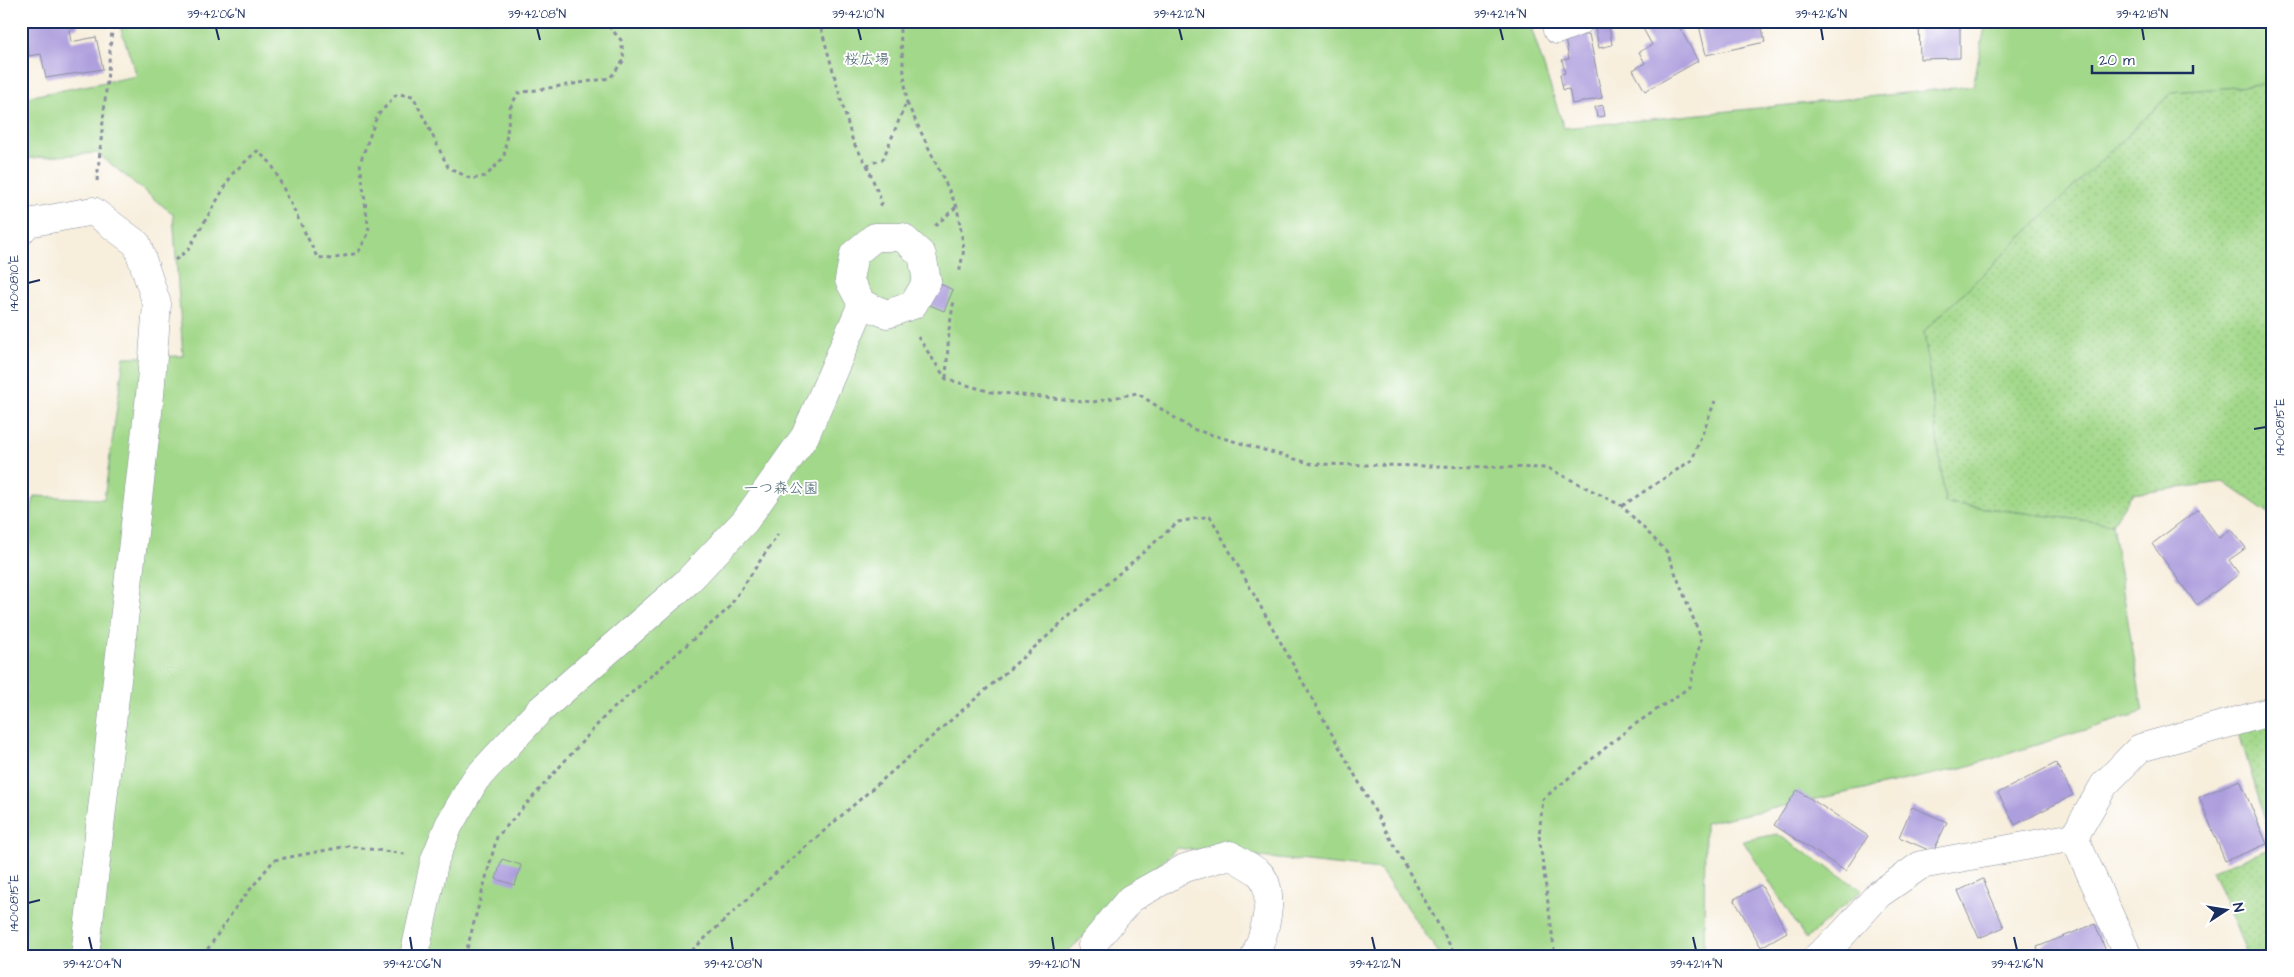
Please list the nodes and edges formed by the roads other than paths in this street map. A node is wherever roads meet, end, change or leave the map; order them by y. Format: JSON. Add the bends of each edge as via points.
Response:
{"nodes":[{"id":1,"x":21,"y":232,"type":"edge"},
{"id":2,"x":862,"y":304,"type":"junction"},
{"id":3,"x":2273,"y":711,"type":"edge"},
{"id":4,"x":2074,"y":837,"type":"junction"},
{"id":5,"x":1092,"y":945,"type":"dead end"},
{"id":6,"x":85,"y":956,"type":"edge"},
{"id":7,"x":414,"y":956,"type":"edge"},
{"id":8,"x":1255,"y":956,"type":"edge"},
{"id":9,"x":1818,"y":956,"type":"edge"},
{"id":10,"x":2128,"y":956,"type":"edge"}],
"edges":[{"from":1,"to":6,"type":"street","via":[[28,223],[93,211],[137,244],[157,304],[150,395]]},
{"from":2,"to":2,"type":"street","via":[[849,280],[854,254],[875,236],[902,237],[922,255],[927,281],[913,305],[887,314]]},
{"from":2,"to":7,"type":"street","via":[[806,436],[745,521],[687,582],[539,711],[475,780],[449,824],[435,859]]},
{"from":3,"to":4,"type":"street","via":[[2140,748],[2104,786]]},
{"from":4,"to":9,"type":"street","via":[[1921,865],[1879,894]]},
{"from":4,"to":10,"type":"street"},
{"from":5,"to":8,"type":"street","via":[[1130,899],[1185,868],[1230,855],[1260,875],[1269,896],[1262,939]]}]}
